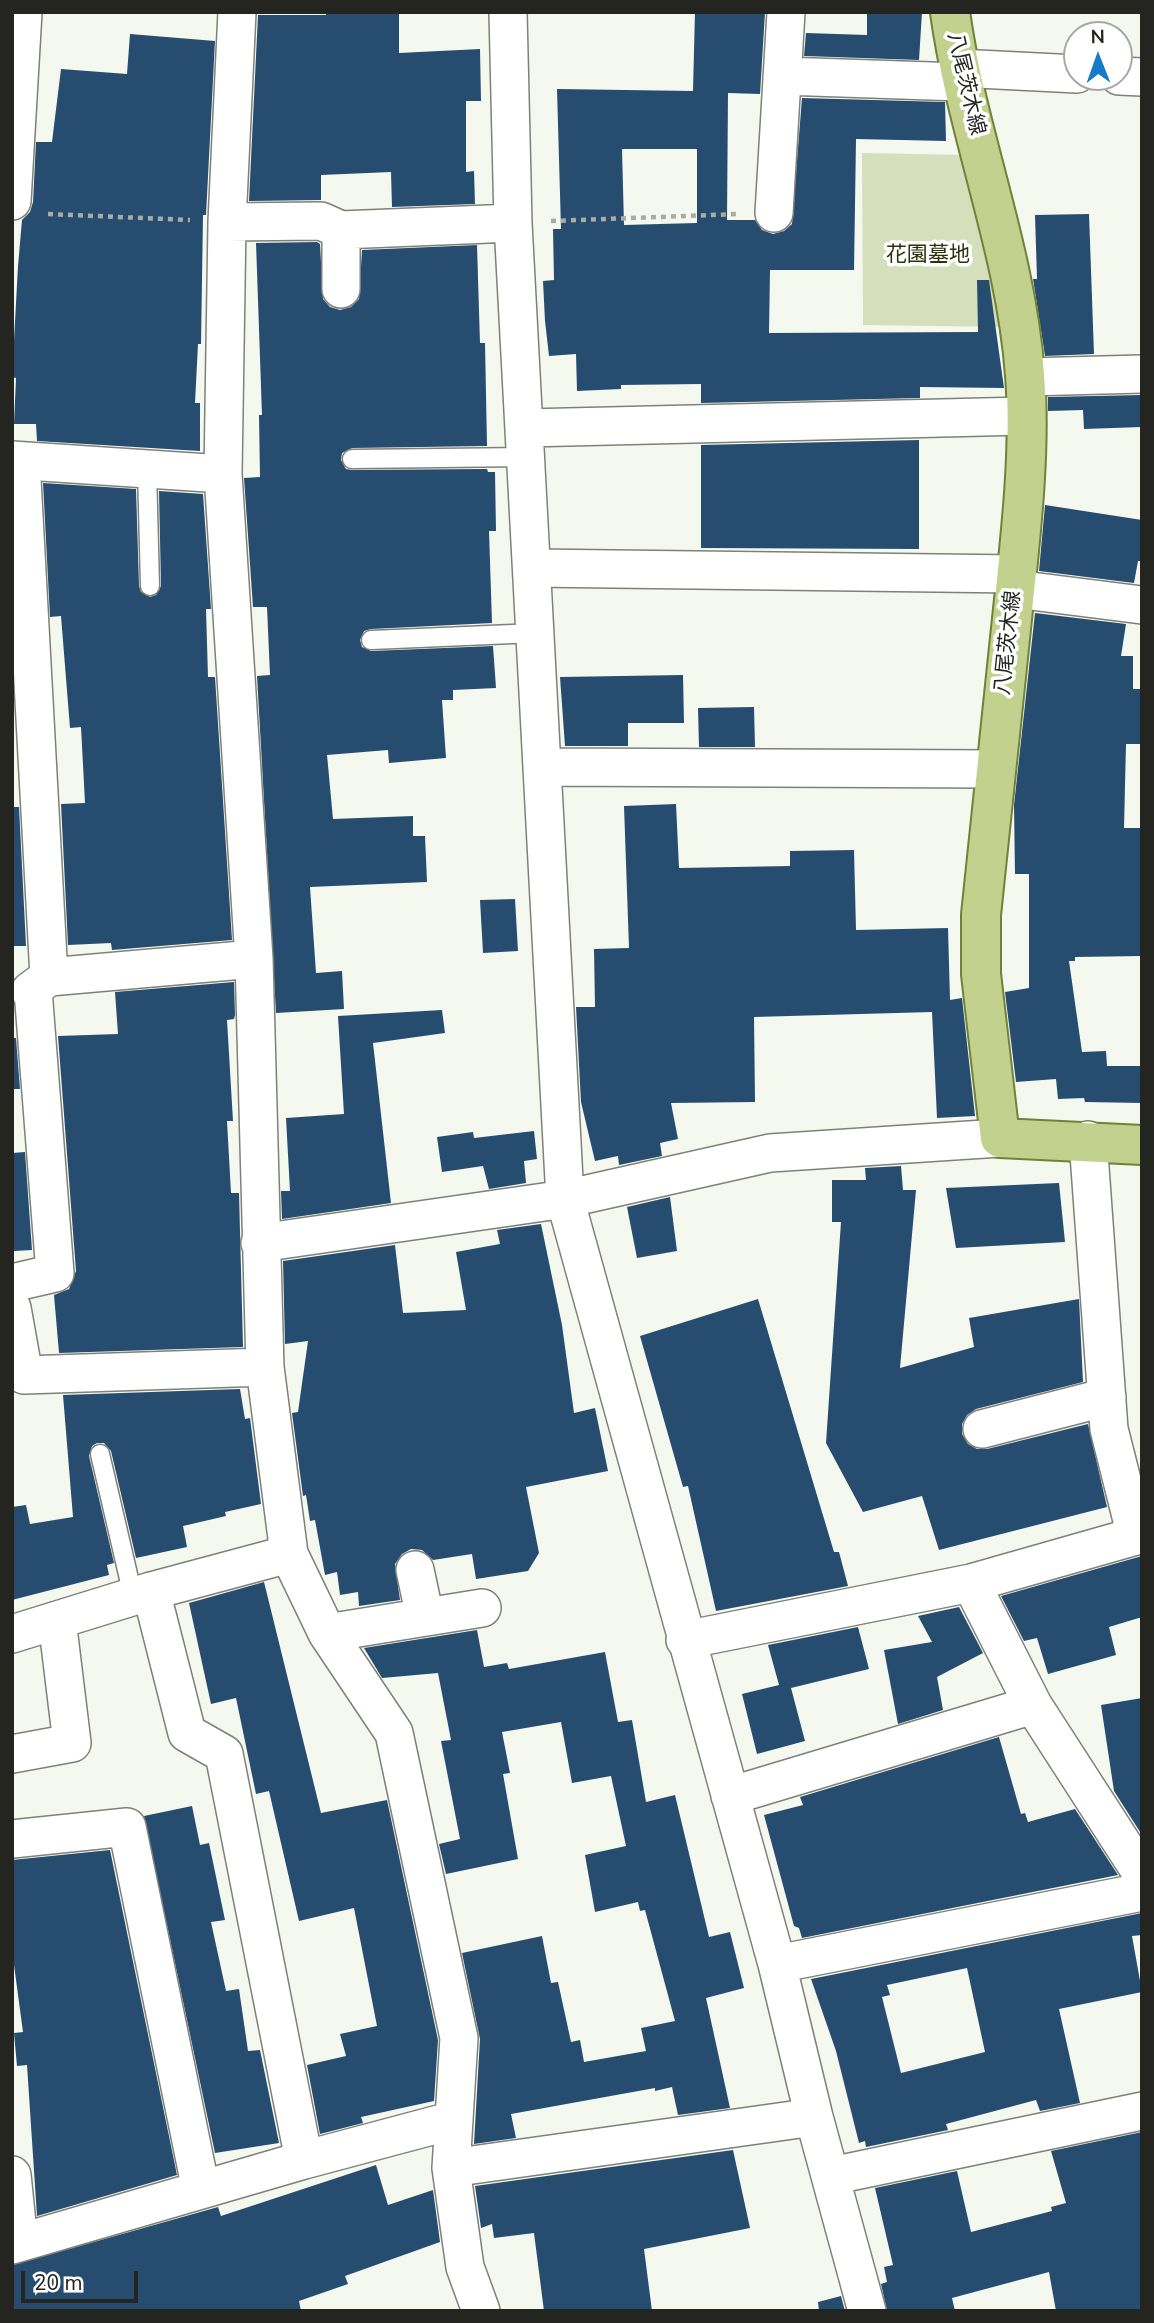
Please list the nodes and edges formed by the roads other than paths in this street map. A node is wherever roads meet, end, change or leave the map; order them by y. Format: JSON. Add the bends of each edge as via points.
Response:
{"nodes":[{"id":1,"x":23,"y":12,"type":"edge"},
{"id":2,"x":237,"y":12,"type":"edge"},
{"id":3,"x":508,"y":12,"type":"edge"},
{"id":4,"x":786,"y":12,"type":"edge"},
{"id":5,"x":950,"y":12,"type":"edge"},
{"id":6,"x":1063,"y":74,"type":"edge"},
{"id":7,"x":959,"y":75,"type":"junction"},
{"id":8,"x":782,"y":76,"type":"junction"},
{"id":9,"x":15,"y":96,"type":"edge"},
{"id":10,"x":26,"y":207,"type":"edge"},
{"id":11,"x":774,"y":213,"type":"road end"},
{"id":12,"x":227,"y":222,"type":"junction"},
{"id":13,"x":527,"y":222,"type":"junction"},
{"id":14,"x":341,"y":230,"type":"junction"},
{"id":15,"x":341,"y":289,"type":"dead end"},
{"id":16,"x":1142,"y":374,"type":"edge"},
{"id":17,"x":1026,"y":377,"type":"junction"},
{"id":18,"x":1025,"y":416,"type":"junction"},
{"id":19,"x":526,"y":442,"type":"junction"},
{"id":20,"x":352,"y":459,"type":"dead end"},
{"id":21,"x":17,"y":460,"type":"edge"},
{"id":22,"x":147,"y":469,"type":"junction"},
{"id":23,"x":223,"y":474,"type":"junction"},
{"id":24,"x":533,"y":568,"type":"junction"},
{"id":25,"x":1016,"y":582,"type":"junction"},
{"id":26,"x":150,"y":586,"type":"dead end"},
{"id":27,"x":1142,"y":605,"type":"edge"},
{"id":28,"x":536,"y":633,"type":"junction"},
{"id":29,"x":372,"y":640,"type":"dead end"},
{"id":30,"x":543,"y":767,"type":"junction"},
{"id":31,"x":996,"y":769,"type":"junction"},
{"id":32,"x":254,"y":959,"type":"junction"},
{"id":33,"x":32,"y":988,"type":"edge"},
{"id":34,"x":1000,"y":1138,"type":"junction"},
{"id":35,"x":1088,"y":1140,"type":"junction"},
{"id":36,"x":1142,"y":1144,"type":"edge"},
{"id":37,"x":565,"y":1199,"type":"junction"},
{"id":38,"x":260,"y":1243,"type":"junction"},
{"id":39,"x":12,"y":1283,"type":"edge"},
{"id":40,"x":12,"y":1308,"type":"edge"},
{"id":41,"x":265,"y":1367,"type":"junction"},
{"id":42,"x":1107,"y":1397,"type":"junction"},
{"id":43,"x":982,"y":1429,"type":"dead end"},
{"id":44,"x":100,"y":1454,"type":"dead end"},
{"id":45,"x":1139,"y":1536,"type":"edge"},
{"id":46,"x":289,"y":1554,"type":"junction"},
{"id":47,"x":415,"y":1570,"type":"dead end"},
{"id":48,"x":971,"y":1583,"type":"junction"},
{"id":49,"x":142,"y":1593,"type":"junction"},
{"id":50,"x":481,"y":1608,"type":"dead end"},
{"id":51,"x":425,"y":1617,"type":"junction"},
{"id":52,"x":57,"y":1620,"type":"junction"},
{"id":53,"x":327,"y":1633,"type":"junction"},
{"id":54,"x":12,"y":1634,"type":"edge"},
{"id":55,"x":685,"y":1640,"type":"junction"},
{"id":56,"x":1032,"y":1705,"type":"junction"},
{"id":57,"x":12,"y":1754,"type":"edge"},
{"id":58,"x":730,"y":1796,"type":"junction"},
{"id":59,"x":12,"y":1839,"type":"edge"},
{"id":60,"x":1142,"y":1874,"type":"edge"},
{"id":61,"x":1142,"y":1892,"type":"edge"},
{"id":62,"x":778,"y":1964,"type":"junction"},
{"id":63,"x":1142,"y":2111,"type":"edge"},
{"id":64,"x":814,"y":2117,"type":"junction"},
{"id":65,"x":454,"y":2120,"type":"junction"},
{"id":66,"x":304,"y":2160,"type":"junction"},
{"id":67,"x":451,"y":2168,"type":"junction"},
{"id":68,"x":12,"y":2175,"type":"edge"},
{"id":69,"x":831,"y":2176,"type":"junction"},
{"id":70,"x":201,"y":2190,"type":"junction"},
{"id":71,"x":16,"y":2244,"type":"edge"},
{"id":72,"x":481,"y":2311,"type":"edge"},
{"id":73,"x":867,"y":2311,"type":"edge"}],
"edges":[{"from":1,"to":9,"type":"street"},
{"from":2,"to":12,"type":"street"},
{"from":3,"to":13,"type":"street"},
{"from":4,"to":8,"type":"street"},
{"from":5,"to":7,"type":"main road","name":"八尾茨木線"},
{"from":6,"to":7,"type":"street"},
{"from":7,"to":8,"type":"street"},
{"from":7,"to":17,"type":"main road","name":"八尾茨木線","via":[[1014,284]]},
{"from":8,"to":11,"type":"street"},
{"from":9,"to":10,"type":"street"},
{"from":12,"to":14,"type":"street","via":[[321,221]]},
{"from":12,"to":23,"type":"street"},
{"from":13,"to":14,"type":"street"},
{"from":13,"to":19,"type":"street"},
{"from":14,"to":15,"type":"street"},
{"from":16,"to":17,"type":"street"},
{"from":17,"to":18,"type":"main road","name":"八尾茨木線"},
{"from":18,"to":19,"type":"street"},
{"from":18,"to":25,"type":"main road","name":"八尾茨木線"},
{"from":19,"to":20,"type":"lane"},
{"from":19,"to":24,"type":"street"},
{"from":21,"to":22,"type":"street"},
{"from":21,"to":33,"type":"street"},
{"from":22,"to":23,"type":"street"},
{"from":22,"to":26,"type":"lane"},
{"from":23,"to":32,"type":"street"},
{"from":24,"to":25,"type":"street"},
{"from":24,"to":28,"type":"street"},
{"from":25,"to":27,"type":"street"},
{"from":25,"to":31,"type":"main road","name":"八尾茨木線"},
{"from":28,"to":29,"type":"lane"},
{"from":28,"to":30,"type":"street"},
{"from":30,"to":31,"type":"street"},
{"from":30,"to":37,"type":"street"},
{"from":31,"to":34,"type":"main road","name":"八尾茨木線","via":[[981,915],[981,962]]},
{"from":32,"to":33,"type":"street"},
{"from":32,"to":38,"type":"street"},
{"from":33,"to":39,"type":"street","via":[[55,1273]]},
{"from":34,"to":35,"type":"main road"},
{"from":34,"to":37,"type":"street","via":[[770,1153]]},
{"from":35,"to":36,"type":"main road"},
{"from":35,"to":42,"type":"street"},
{"from":37,"to":38,"type":"street"},
{"from":37,"to":55,"type":"street"},
{"from":38,"to":41,"type":"street"},
{"from":40,"to":41,"type":"street","via":[[24,1375]]},
{"from":41,"to":46,"type":"street"},
{"from":42,"to":43,"type":"street"},
{"from":42,"to":45,"type":"street","via":[[1109,1429]]},
{"from":44,"to":49,"type":"lane"},
{"from":45,"to":48,"type":"street"},
{"from":46,"to":49,"type":"street"},
{"from":46,"to":53,"type":"street"},
{"from":47,"to":51,"type":"street"},
{"from":48,"to":55,"type":"street"},
{"from":48,"to":56,"type":"street"},
{"from":49,"to":52,"type":"street"},
{"from":49,"to":66,"type":"street","via":[[187,1733],[225,1754]]},
{"from":50,"to":51,"type":"street"},
{"from":51,"to":53,"type":"street"},
{"from":52,"to":54,"type":"street"},
{"from":52,"to":57,"type":"street","via":[[72,1743]]},
{"from":53,"to":65,"type":"street","via":[[394,1733],[459,2038]]},
{"from":55,"to":58,"type":"street"},
{"from":56,"to":58,"type":"street"},
{"from":56,"to":60,"type":"street"},
{"from":58,"to":62,"type":"street"},
{"from":59,"to":70,"type":"street","via":[[127,1827]]},
{"from":61,"to":62,"type":"street"},
{"from":62,"to":64,"type":"street"},
{"from":63,"to":69,"type":"street"},
{"from":64,"to":67,"type":"street"},
{"from":64,"to":69,"type":"street"},
{"from":65,"to":66,"type":"street"},
{"from":65,"to":67,"type":"street"},
{"from":66,"to":70,"type":"street"},
{"from":67,"to":72,"type":"street","via":[[465,2267]]},
{"from":68,"to":71,"type":"street"},
{"from":69,"to":73,"type":"street"},
{"from":70,"to":71,"type":"street"}]}
